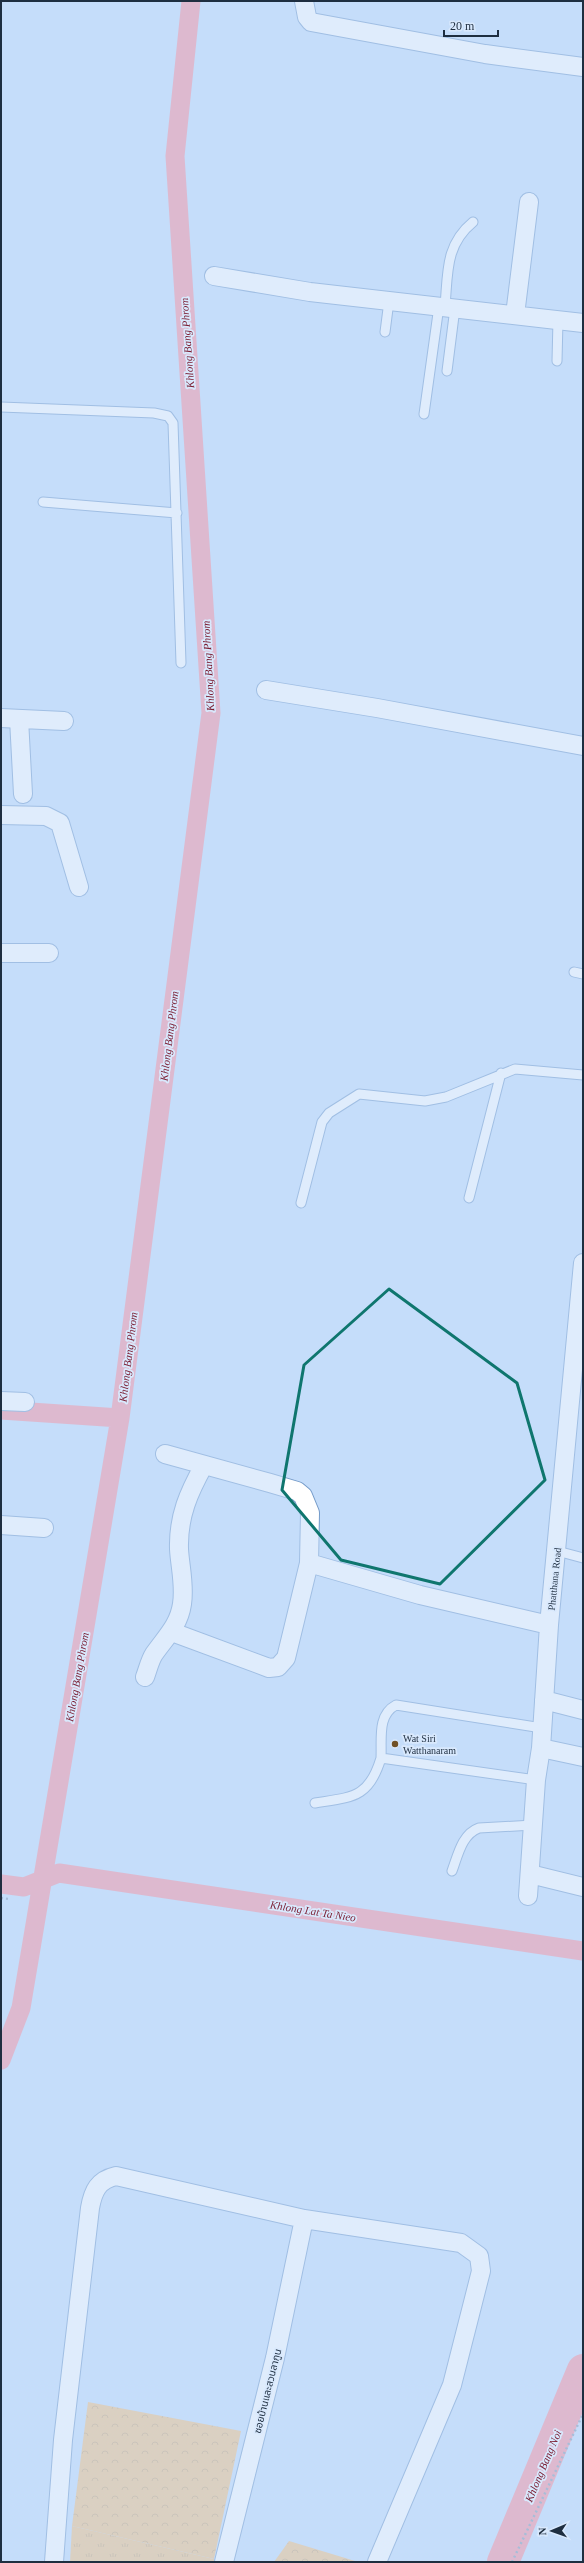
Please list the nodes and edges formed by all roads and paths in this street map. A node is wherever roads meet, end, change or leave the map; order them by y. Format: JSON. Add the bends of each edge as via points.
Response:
{"nodes":[{"id":1,"x":304,"y":1,"type":"edge"},
{"id":2,"x":583,"y":67,"type":"edge"},
{"id":3,"x":529,"y":202,"type":"dead end"},
{"id":4,"x":474,"y":222,"type":"dead end"},
{"id":5,"x":214,"y":276,"type":"dead end"},
{"id":6,"x":389,"y":301,"type":"junction"},
{"id":7,"x":447,"y":307,"type":"junction"},
{"id":8,"x":515,"y":315,"type":"junction"},
{"id":9,"x":558,"y":320,"type":"junction"},
{"id":10,"x":583,"y":323,"type":"edge"},
{"id":11,"x":385,"y":332,"type":"dead end"},
{"id":12,"x":557,"y":361,"type":"dead end"},
{"id":13,"x":448,"y":370,"type":"dead end"},
{"id":14,"x":1,"y":407,"type":"edge"},
{"id":15,"x":424,"y":414,"type":"dead end"},
{"id":16,"x":43,"y":502,"type":"dead end"},
{"id":17,"x":177,"y":513,"type":"junction"},
{"id":18,"x":181,"y":663,"type":"dead end"},
{"id":19,"x":266,"y":690,"type":"dead end"},
{"id":20,"x":1,"y":718,"type":"edge"},
{"id":21,"x":19,"y":719,"type":"junction"},
{"id":22,"x":64,"y":721,"type":"dead end"},
{"id":23,"x":583,"y":746,"type":"edge"},
{"id":24,"x":23,"y":794,"type":"dead end"},
{"id":25,"x":1,"y":815,"type":"edge"},
{"id":26,"x":79,"y":887,"type":"dead end"},
{"id":27,"x":1,"y":953,"type":"edge"},
{"id":28,"x":49,"y":953,"type":"dead end"},
{"id":29,"x":501,"y":1073,"type":"junction"},
{"id":30,"x":583,"y":1075,"type":"edge"},
{"id":31,"x":469,"y":1198,"type":"dead end"},
{"id":32,"x":301,"y":1203,"type":"dead end"},
{"id":33,"x":583,"y":1263,"type":"edge"},
{"id":34,"x":580,"y":1328,"type":"edge"},
{"id":35,"x":1,"y":1401,"type":"edge"},
{"id":36,"x":25,"y":1402,"type":"dead end"},
{"id":37,"x":166,"y":1454,"type":"dead end"},
{"id":38,"x":204,"y":1465,"type":"junction"},
{"id":39,"x":1,"y":1525,"type":"edge"},
{"id":40,"x":44,"y":1528,"type":"dead end"},
{"id":41,"x":557,"y":1551,"type":"junction"},
{"id":42,"x":583,"y":1558,"type":"edge"},
{"id":43,"x":309,"y":1563,"type":"junction"},
{"id":44,"x":549,"y":1625,"type":"junction"},
{"id":45,"x":172,"y":1632,"type":"junction"},
{"id":46,"x":145,"y":1676,"type":"dead end"},
{"id":47,"x":544,"y":1700,"type":"junction"},
{"id":48,"x":583,"y":1710,"type":"edge"},
{"id":49,"x":542,"y":1728,"type":"junction"},
{"id":50,"x":541,"y":1748,"type":"junction"},
{"id":51,"x":583,"y":1757,"type":"edge"},
{"id":52,"x":381,"y":1758,"type":"junction"},
{"id":53,"x":536,"y":1780,"type":"junction"},
{"id":54,"x":315,"y":1803,"type":"dead end"},
{"id":55,"x":533,"y":1825,"type":"junction"},
{"id":56,"x":452,"y":1871,"type":"dead end"},
{"id":57,"x":530,"y":1874,"type":"junction"},
{"id":58,"x":583,"y":1887,"type":"edge"},
{"id":59,"x":528,"y":1896,"type":"dead end"},
{"id":60,"x":1,"y":1898,"type":"edge"},
{"id":61,"x":9,"y":1899,"type":"dead end"},
{"id":62,"x":304,"y":2219,"type":"junction"},
{"id":63,"x":583,"y":2414,"type":"edge"},
{"id":64,"x":54,"y":2562,"type":"edge"},
{"id":65,"x":224,"y":2562,"type":"edge"},
{"id":66,"x":377,"y":2562,"type":"edge"},
{"id":67,"x":512,"y":2562,"type":"edge"}],
"edges":[{"from":1,"to":2,"type":"street","via":[[306,17],[312,22],[485,54]]},
{"from":3,"to":8,"type":"street"},
{"from":4,"to":7,"type":"lane","via":[[458,237],[454,245],[450,259]]},
{"from":5,"to":6,"type":"street","via":[[310,292]]},
{"from":6,"to":7,"type":"street"},
{"from":6,"to":11,"type":"lane"},
{"from":7,"to":8,"type":"street"},
{"from":7,"to":13,"type":"lane"},
{"from":7,"to":15,"type":"lane"},
{"from":8,"to":9,"type":"street"},
{"from":9,"to":10,"type":"street"},
{"from":9,"to":12,"type":"lane"},
{"from":14,"to":17,"type":"lane","via":[[154,413],[168,416],[173,423]]},
{"from":16,"to":17,"type":"lane"},
{"from":17,"to":18,"type":"lane"},
{"from":19,"to":23,"type":"street"},
{"from":20,"to":21,"type":"street"},
{"from":21,"to":22,"type":"street"},
{"from":21,"to":24,"type":"street"},
{"from":25,"to":26,"type":"street","via":[[46,816],[60,823]]},
{"from":27,"to":28,"type":"street"},
{"from":29,"to":30,"type":"lane","via":[[527,1069]]},
{"from":29,"to":31,"type":"lane"},
{"from":29,"to":32,"type":"lane","via":[[446,1097],[425,1101],[359,1094],[329,1113],[322,1122]]},
{"from":33,"to":34,"type":"street","name":"Phatthana Road"},
{"from":34,"to":41,"type":"street","name":"Phatthana Road"},
{"from":35,"to":36,"type":"street"},
{"from":37,"to":38,"type":"street"},
{"from":38,"to":43,"type":"street","via":[[297,1491],[303,1496],[310,1513]]},
{"from":38,"to":45,"type":"street","via":[[188,1495],[180,1520],[182,1603]]},
{"from":39,"to":40,"type":"street"},
{"from":41,"to":42,"type":"lane"},
{"from":41,"to":44,"type":"street","name":"Phatthana Road"},
{"from":43,"to":44,"type":"street","via":[[420,1595]]},
{"from":43,"to":45,"type":"street","via":[[286,1658],[278,1667],[269,1668]]},
{"from":44,"to":47,"type":"street","name":"Phatthana Road"},
{"from":45,"to":46,"type":"street","via":[[153,1655]]},
{"from":47,"to":48,"type":"street"},
{"from":47,"to":49,"type":"street","name":"Phatthana Road"},
{"from":49,"to":50,"type":"street","name":"Phatthana Road"},
{"from":49,"to":52,"type":"lane","via":[[396,1706],[388,1710],[384,1717]]},
{"from":50,"to":51,"type":"street"},
{"from":50,"to":53,"type":"street","name":"Phatthana Road"},
{"from":52,"to":53,"type":"lane"},
{"from":52,"to":54,"type":"lane","via":[[376,1776],[354,1796]]},
{"from":53,"to":55,"type":"street","name":"Phatthana Road"},
{"from":55,"to":56,"type":"lane","via":[[479,1828],[472,1831],[467,1835]]},
{"from":55,"to":57,"type":"street","name":"Phatthana Road"},
{"from":57,"to":58,"type":"street"},
{"from":57,"to":59,"type":"street","name":"Phatthana Road"},
{"from":60,"to":61,"type":"path"},
{"from":62,"to":64,"type":"street","via":[[116,2176],[108,2178],[96,2188],[90,2208],[63,2440]]},
{"from":62,"to":65,"type":"street","name":"ซอยบ้านและสวนลากูน","via":[[275,2358]]},
{"from":62,"to":66,"type":"street","via":[[461,2243],[479,2256],[481,2271],[452,2385]]},
{"from":63,"to":67,"type":"path"}]}
